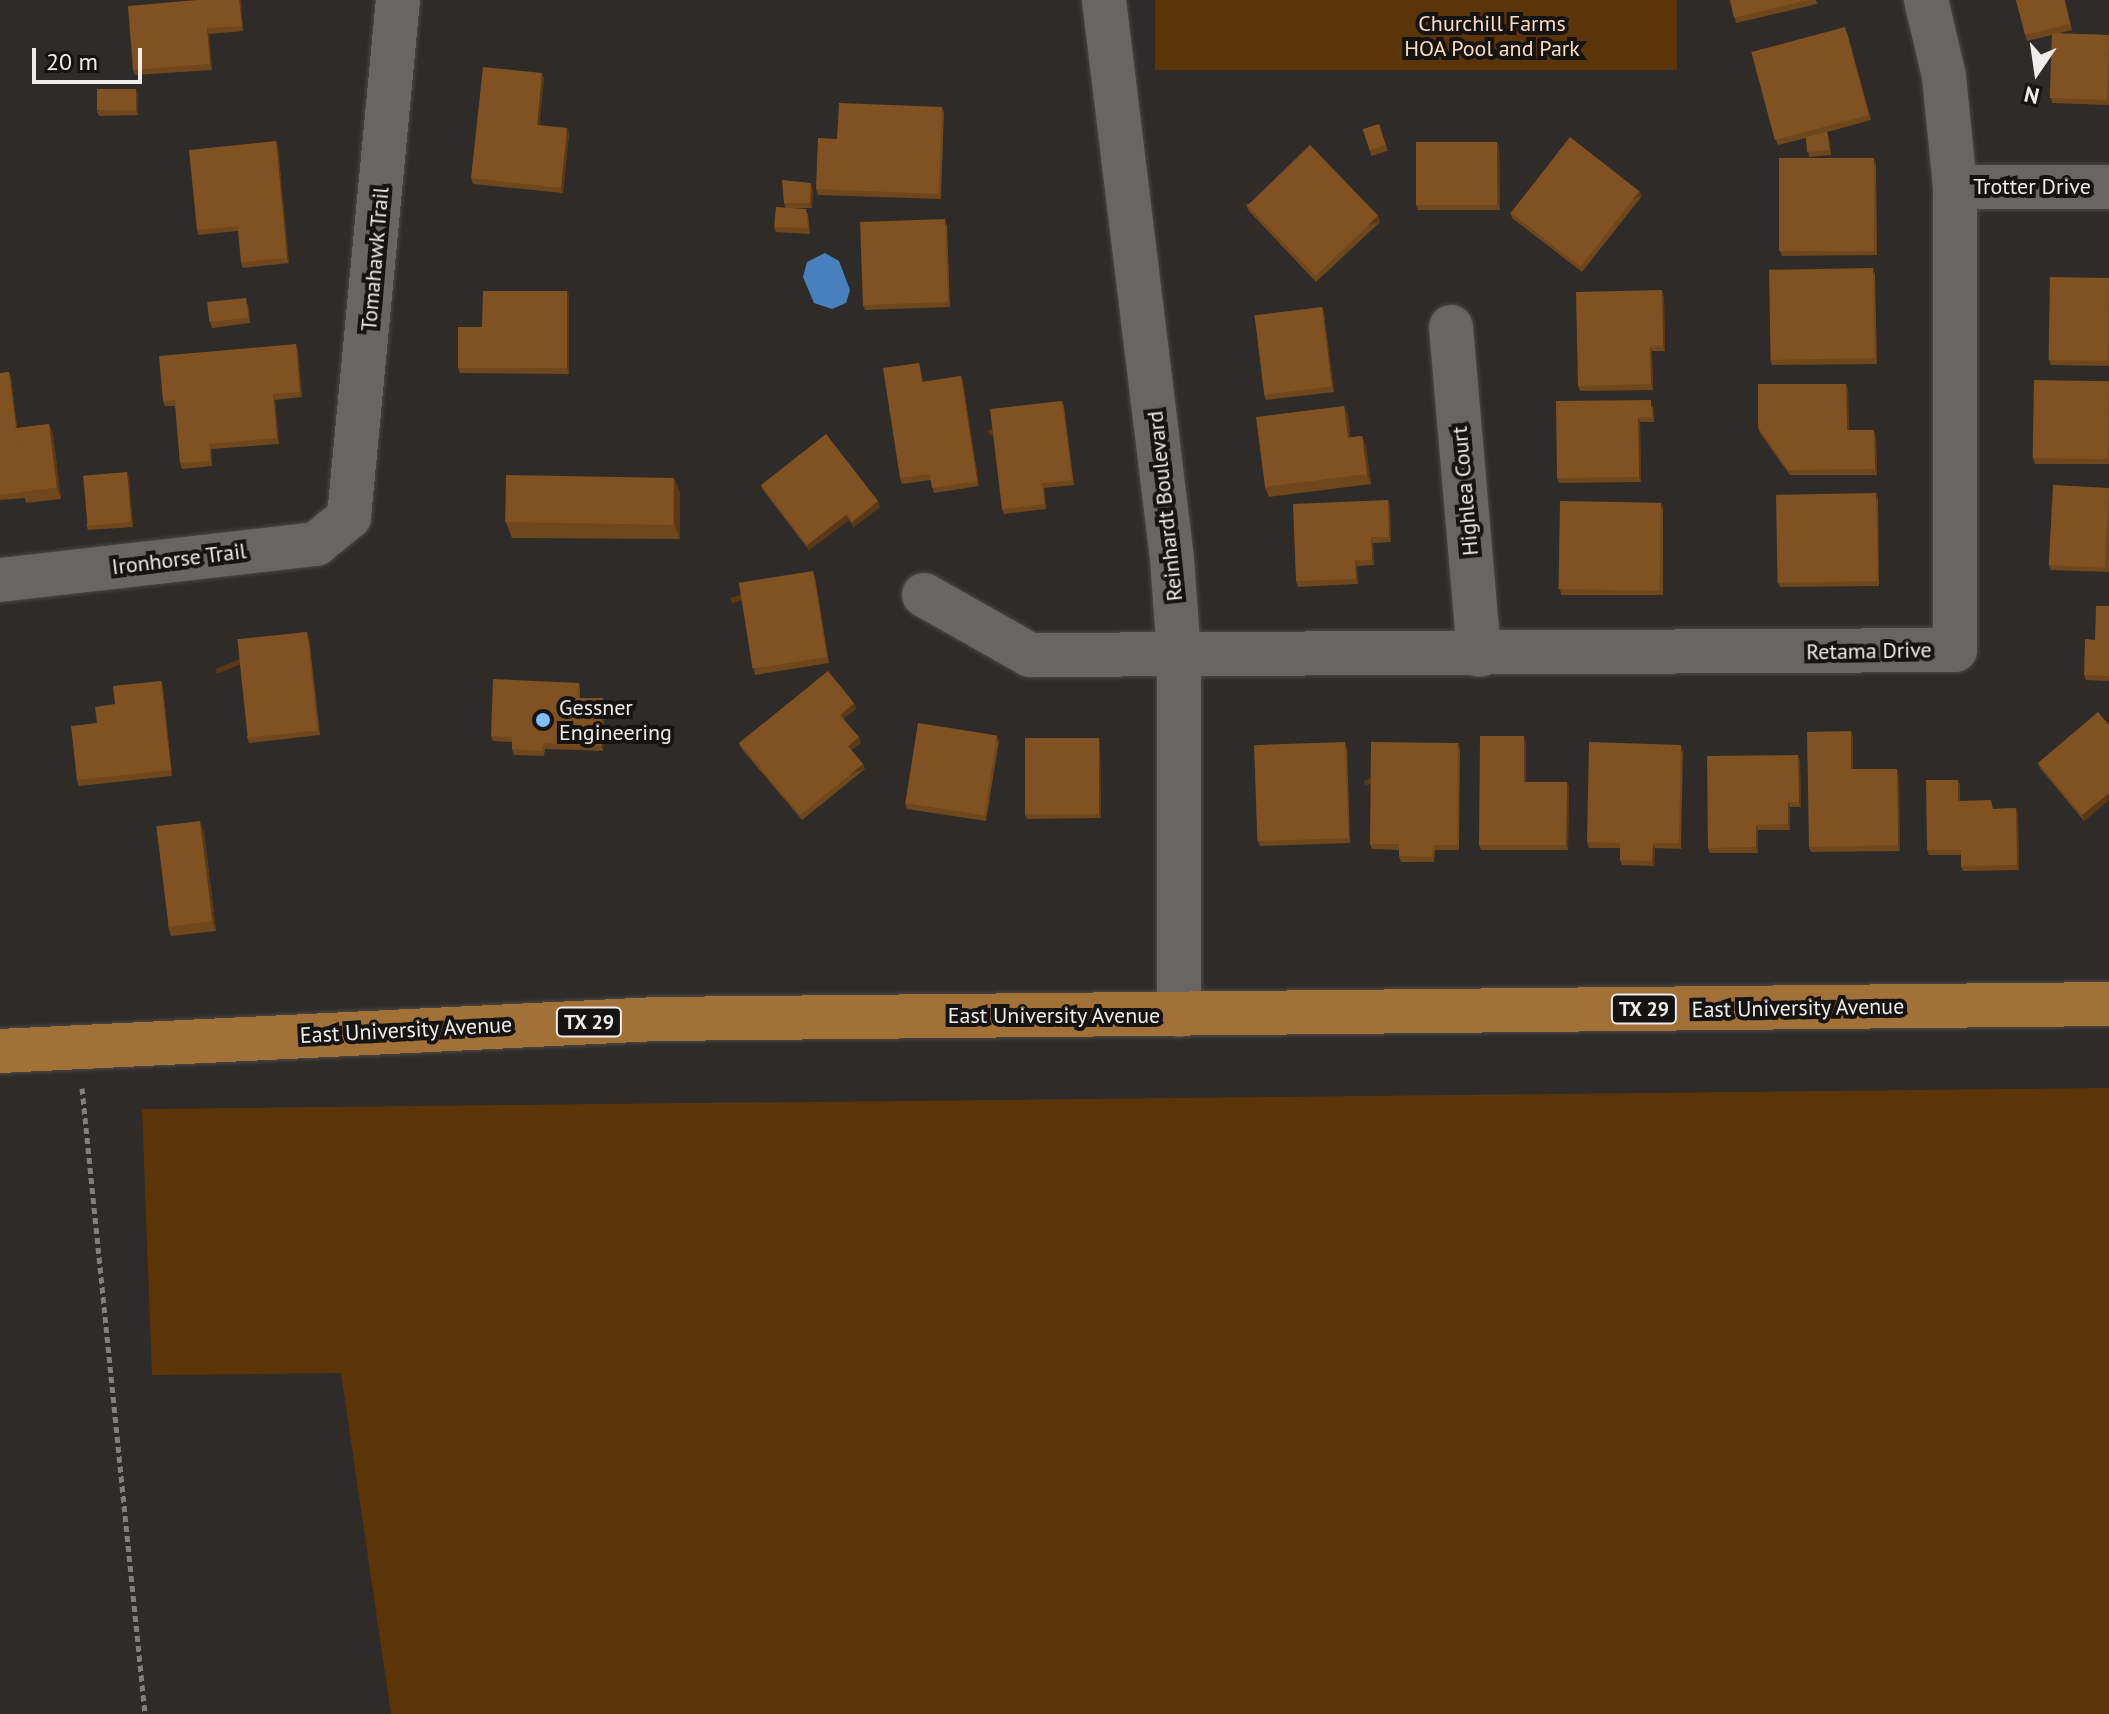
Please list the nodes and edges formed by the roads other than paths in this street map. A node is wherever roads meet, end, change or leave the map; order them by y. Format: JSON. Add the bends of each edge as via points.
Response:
{"nodes":[{"id":1,"x":398,"y":0,"type":"edge"},
{"id":2,"x":1104,"y":0,"type":"edge"},
{"id":3,"x":1926,"y":0,"type":"edge"},
{"id":4,"x":1955,"y":187,"type":"junction"},
{"id":5,"x":2109,"y":187,"type":"edge"},
{"id":6,"x":1451,"y":327,"type":"dead end"},
{"id":7,"x":349,"y":517,"type":"joint"},
{"id":8,"x":0,"y":580,"type":"edge"},
{"id":9,"x":924,"y":595,"type":"dead end"},
{"id":10,"x":1179,"y":655,"type":"junction"},
{"id":11,"x":1479,"y":655,"type":"junction"},
{"id":12,"x":2109,"y":1004,"type":"edge"},
{"id":13,"x":1179,"y":1015,"type":"junction"},
{"id":14,"x":0,"y":1051,"type":"edge"}],
"edges":[{"from":1,"to":7,"type":"street","name":"Tomahawk Trail"},
{"from":2,"to":10,"type":"street","name":"Reinhardt Boulevard"},
{"from":3,"to":4,"type":"street","name":"Retama Drive","via":[[1944,76]]},
{"from":4,"to":5,"type":"street","name":"Trotter Drive"},
{"from":4,"to":11,"type":"street","name":"Retama Drive","via":[[1955,650]]},
{"from":6,"to":11,"type":"street","name":"Highlea Court"},
{"from":7,"to":8,"type":"street","name":"Ironhorse Trail","via":[[316,544]]},
{"from":9,"to":10,"type":"street","name":"Retama Drive","via":[[1030,655]]},
{"from":10,"to":11,"type":"street","name":"Retama Drive"},
{"from":10,"to":13,"type":"street","name":"Reinhardt Boulevard"},
{"from":12,"to":13,"type":"main road","name":"East University Avenue","number":"TX 29"},
{"from":13,"to":14,"type":"main road","name":"East University Avenue","number":"TX 29","via":[[657,1019]]}]}
